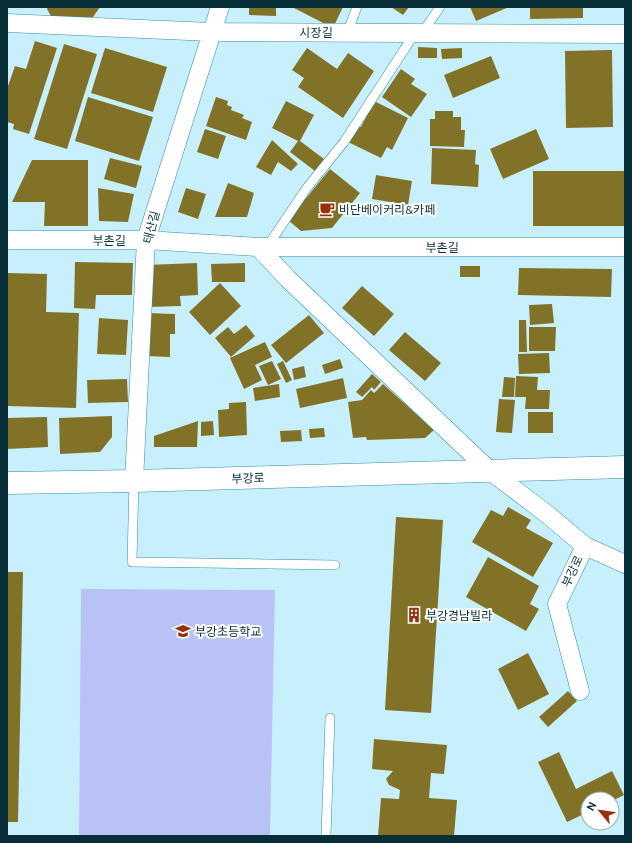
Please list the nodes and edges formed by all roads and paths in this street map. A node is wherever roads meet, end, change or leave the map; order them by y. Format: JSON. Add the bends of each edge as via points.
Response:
{"nodes":[{"id":1,"x":220,"y":7,"type":"edge"},
{"id":2,"x":357,"y":7,"type":"edge"},
{"id":3,"x":440,"y":7,"type":"edge"},
{"id":4,"x":7,"y":23,"type":"edge"},
{"id":5,"x":211,"y":32,"type":"junction"},
{"id":6,"x":347,"y":33,"type":"junction"},
{"id":7,"x":418,"y":33,"type":"junction"},
{"id":8,"x":625,"y":34,"type":"edge"},
{"id":9,"x":7,"y":240,"type":"edge"},
{"id":10,"x":146,"y":240,"type":"junction"},
{"id":11,"x":262,"y":247,"type":"junction"},
{"id":12,"x":625,"y":247,"type":"edge"},
{"id":13,"x":625,"y":467,"type":"edge"},
{"id":14,"x":490,"y":471,"type":"junction"},
{"id":15,"x":134,"y":481,"type":"junction"},
{"id":16,"x":7,"y":483,"type":"edge"},
{"id":17,"x":585,"y":546,"type":"junction"},
{"id":18,"x":625,"y":564,"type":"edge"},
{"id":19,"x":335,"y":565,"type":"dead end"},
{"id":20,"x":580,"y":691,"type":"dead end"},
{"id":21,"x":330,"y":718,"type":"dead end"},
{"id":22,"x":326,"y":836,"type":"edge"}],
"edges":[{"from":1,"to":5,"type":"street","name":"태산길"},
{"from":2,"to":6,"type":"lane"},
{"from":3,"to":7,"type":"lane"},
{"from":4,"to":5,"type":"street","name":"시장길"},
{"from":5,"to":6,"type":"street","name":"시장길"},
{"from":5,"to":10,"type":"street","name":"태산길"},
{"from":6,"to":7,"type":"street","name":"시장길"},
{"from":7,"to":8,"type":"street","name":"시장길"},
{"from":7,"to":11,"type":"lane","via":[[344,142]]},
{"from":9,"to":10,"type":"street","name":"부촌길"},
{"from":10,"to":11,"type":"street","name":"부촌길"},
{"from":10,"to":15,"type":"street","name":"태산길"},
{"from":11,"to":12,"type":"street","name":"부촌길"},
{"from":11,"to":14,"type":"street","via":[[288,279]]},
{"from":13,"to":14,"type":"street","name":"부강로"},
{"from":14,"to":15,"type":"street","name":"부강로"},
{"from":14,"to":17,"type":"street","name":"부강로"},
{"from":15,"to":16,"type":"street","name":"부강로"},
{"from":15,"to":19,"type":"lane","via":[[132,562]]},
{"from":17,"to":18,"type":"street"},
{"from":17,"to":20,"type":"street","name":"부강로","via":[[557,604]]},
{"from":21,"to":22,"type":"lane"}]}
